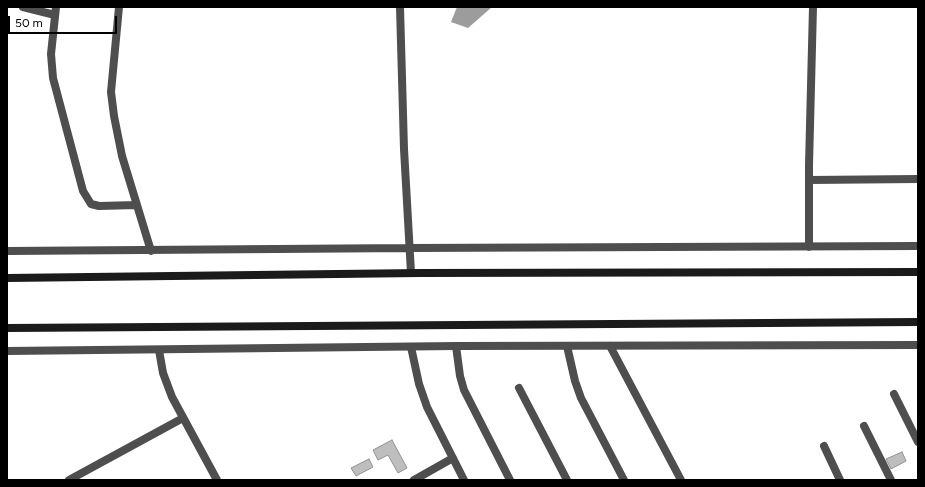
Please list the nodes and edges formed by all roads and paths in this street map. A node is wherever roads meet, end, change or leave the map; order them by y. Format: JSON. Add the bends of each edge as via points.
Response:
{"nodes":[{"id":1,"x":23,"y":7,"type":"edge"},
{"id":2,"x":119,"y":7,"type":"edge"},
{"id":3,"x":400,"y":7,"type":"edge"},
{"id":4,"x":813,"y":7,"type":"edge"},
{"id":5,"x":56,"y":11,"type":"edge"},
{"id":6,"x":918,"y":179,"type":"edge"},
{"id":7,"x":809,"y":180,"type":"junction"},
{"id":8,"x":136,"y":205,"type":"junction"},
{"id":9,"x":918,"y":246,"type":"edge"},
{"id":10,"x":809,"y":247,"type":"junction"},
{"id":11,"x":410,"y":248,"type":"junction"},
{"id":12,"x":7,"y":251,"type":"edge"},
{"id":13,"x":150,"y":251,"type":"junction"},
{"id":14,"x":918,"y":272,"type":"edge"},
{"id":15,"x":411,"y":273,"type":"junction"},
{"id":16,"x":7,"y":278,"type":"edge"},
{"id":17,"x":918,"y":322,"type":"edge"},
{"id":18,"x":7,"y":328,"type":"edge"},
{"id":19,"x":918,"y":345,"type":"edge"},
{"id":20,"x":456,"y":346,"type":"junction"},
{"id":21,"x":567,"y":346,"type":"junction"},
{"id":22,"x":610,"y":346,"type":"junction"},
{"id":23,"x":411,"y":347,"type":"junction"},
{"id":24,"x":159,"y":350,"type":"junction"},
{"id":25,"x":7,"y":351,"type":"edge"},
{"id":26,"x":519,"y":388,"type":"dead end"},
{"id":27,"x":894,"y":394,"type":"dead end"},
{"id":28,"x":183,"y":418,"type":"junction"},
{"id":29,"x":864,"y":426,"type":"dead end"},
{"id":30,"x":918,"y":442,"type":"edge"},
{"id":31,"x":824,"y":446,"type":"dead end"},
{"id":32,"x":453,"y":458,"type":"junction"},
{"id":33,"x":69,"y":480,"type":"edge"},
{"id":34,"x":217,"y":480,"type":"edge"},
{"id":35,"x":414,"y":480,"type":"edge"},
{"id":36,"x":464,"y":480,"type":"edge"},
{"id":37,"x":510,"y":480,"type":"edge"},
{"id":38,"x":567,"y":480,"type":"edge"},
{"id":39,"x":624,"y":480,"type":"edge"},
{"id":40,"x":681,"y":480,"type":"edge"},
{"id":41,"x":840,"y":480,"type":"edge"},
{"id":42,"x":891,"y":480,"type":"edge"}],
"edges":[{"from":1,"to":5,"type":"street"},
{"from":2,"to":8,"type":"street","via":[[111,92],[117,137]]},
{"from":3,"to":11,"type":"street"},
{"from":4,"to":7,"type":"street"},
{"from":5,"to":8,"type":"street","via":[[51,54],[52,78],[83,191],[91,204]]},
{"from":6,"to":7,"type":"street"},
{"from":7,"to":10,"type":"street"},
{"from":8,"to":13,"type":"street"},
{"from":9,"to":10,"type":"street"},
{"from":10,"to":11,"type":"street"},
{"from":11,"to":13,"type":"street"},
{"from":11,"to":15,"type":"street"},
{"from":12,"to":13,"type":"street"},
{"from":14,"to":15,"type":"street"},
{"from":15,"to":16,"type":"street"},
{"from":17,"to":18,"type":"street"},
{"from":19,"to":22,"type":"street"},
{"from":20,"to":21,"type":"street"},
{"from":20,"to":23,"type":"street"},
{"from":20,"to":37,"type":"street","via":[[464,390]]},
{"from":21,"to":22,"type":"street"},
{"from":21,"to":39,"type":"street","via":[[581,398]]},
{"from":22,"to":40,"type":"street"},
{"from":23,"to":24,"type":"street"},
{"from":23,"to":32,"type":"street","via":[[423,396]]},
{"from":24,"to":25,"type":"street"},
{"from":24,"to":28,"type":"street","via":[[163,373]]},
{"from":26,"to":38,"type":"street"},
{"from":27,"to":30,"type":"street"},
{"from":28,"to":33,"type":"street"},
{"from":28,"to":34,"type":"street"},
{"from":29,"to":42,"type":"street"},
{"from":31,"to":41,"type":"street"},
{"from":32,"to":35,"type":"street"},
{"from":32,"to":36,"type":"street"}]}
